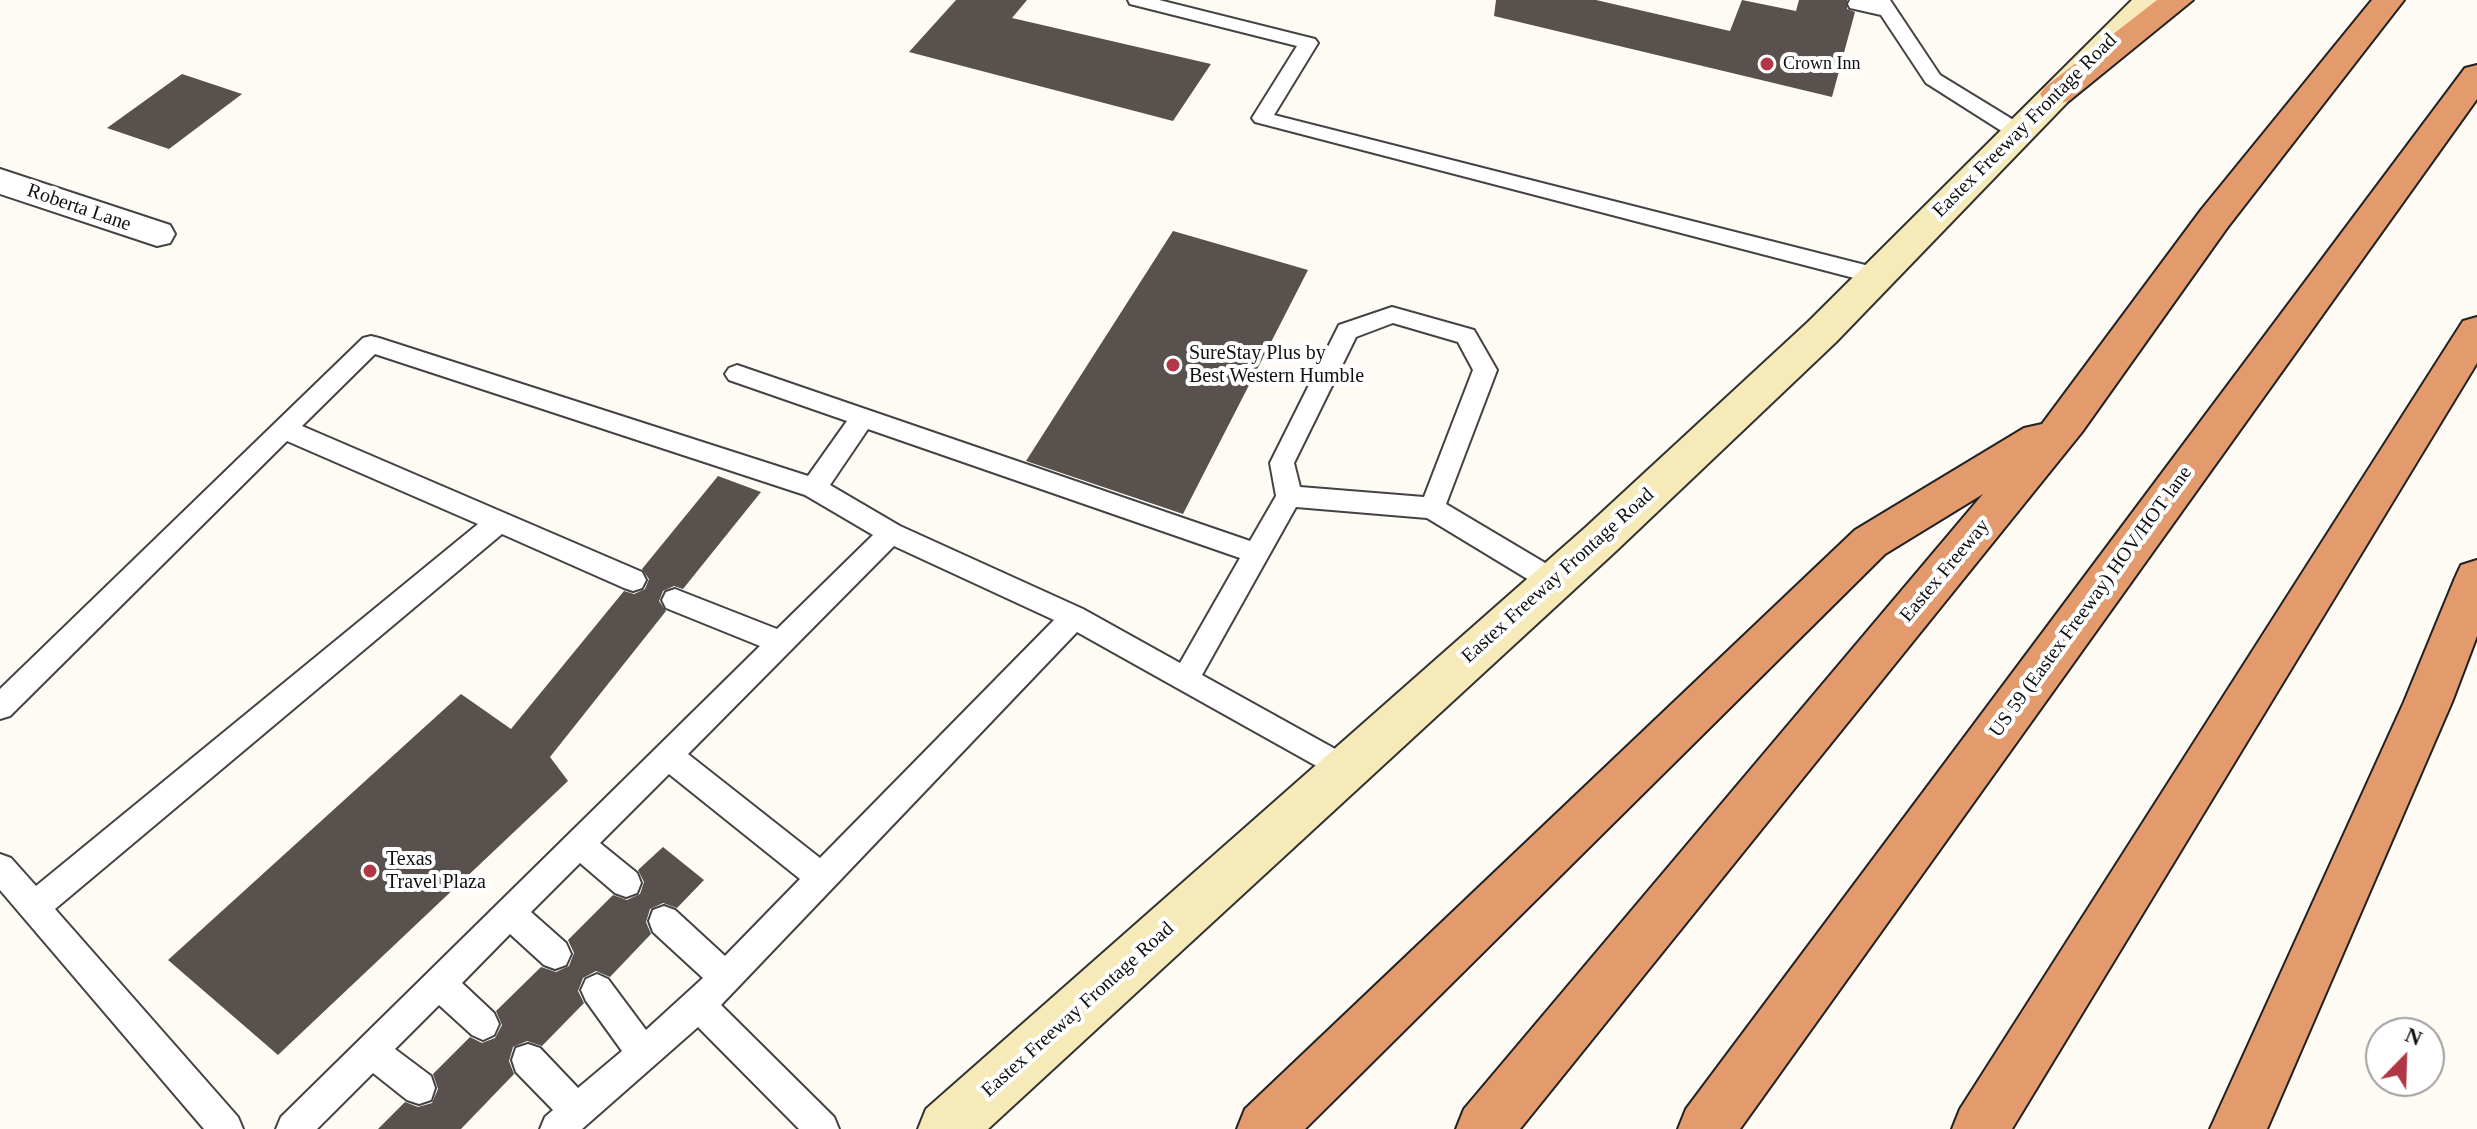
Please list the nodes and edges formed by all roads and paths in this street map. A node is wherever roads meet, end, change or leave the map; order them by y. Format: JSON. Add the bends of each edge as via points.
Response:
{"nodes":[{"id":1,"x":1137,"y":0,"type":"edge"},
{"id":2,"x":2150,"y":0,"type":"edge"},
{"id":3,"x":2177,"y":0,"type":"edge"},
{"id":4,"x":2388,"y":0,"type":"edge"},
{"id":5,"x":1857,"y":4,"type":"dead end"},
{"id":6,"x":1885,"y":6,"type":"edge"},
{"id":7,"x":2477,"y":75,"type":"edge"},
{"id":8,"x":2057,"y":94,"type":"junction"},
{"id":9,"x":2018,"y":132,"type":"junction"},
{"id":10,"x":0,"y":181,"type":"edge"},
{"id":11,"x":157,"y":234,"type":"dead end"},
{"id":12,"x":1877,"y":276,"type":"junction"},
{"id":13,"x":2477,"y":331,"type":"edge"},
{"id":14,"x":737,"y":374,"type":"dead end"},
{"id":15,"x":863,"y":417,"type":"junction"},
{"id":16,"x":2068,"y":421,"type":"junction"},
{"id":17,"x":284,"y":429,"type":"junction"},
{"id":18,"x":814,"y":488,"type":"junction"},
{"id":19,"x":1289,"y":496,"type":"junction"},
{"id":20,"x":1432,"y":508,"type":"junction"},
{"id":21,"x":499,"y":522,"type":"junction"},
{"id":22,"x":891,"y":533,"type":"junction"},
{"id":23,"x":1258,"y":554,"type":"junction"},
{"id":24,"x":2477,"y":578,"type":"edge"},
{"id":25,"x":633,"y":580,"type":"dead end"},
{"id":26,"x":1553,"y":581,"type":"junction"},
{"id":27,"x":675,"y":600,"type":"dead end"},
{"id":28,"x":1074,"y":617,"type":"junction"},
{"id":29,"x":781,"y":642,"type":"junction"},
{"id":30,"x":1186,"y":677,"type":"junction"},
{"id":31,"x":0,"y":707,"type":"edge"},
{"id":32,"x":668,"y":756,"type":"junction"},
{"id":33,"x":1345,"y":769,"type":"junction"},
{"id":34,"x":579,"y":844,"type":"junction"},
{"id":35,"x":0,"y":868,"type":"edge"},
{"id":36,"x":822,"y":878,"type":"junction"},
{"id":37,"x":626,"y":883,"type":"dead end"},
{"id":38,"x":34,"y":907,"type":"junction"},
{"id":39,"x":510,"y":913,"type":"junction"},
{"id":40,"x":664,"y":921,"type":"dead end"},
{"id":41,"x":555,"y":954,"type":"dead end"},
{"id":42,"x":726,"y":978,"type":"junction"},
{"id":43,"x":439,"y":983,"type":"junction"},
{"id":44,"x":597,"y":990,"type":"dead end"},
{"id":45,"x":699,"y":1005,"type":"junction"},
{"id":46,"x":483,"y":1024,"type":"dead end"},
{"id":47,"x":371,"y":1051,"type":"junction"},
{"id":48,"x":644,"y":1054,"type":"junction"},
{"id":49,"x":528,"y":1060,"type":"dead end"},
{"id":50,"x":419,"y":1088,"type":"dead end"},
{"id":51,"x":567,"y":1120,"type":"edge"},
{"id":52,"x":226,"y":1129,"type":"edge"},
{"id":53,"x":293,"y":1129,"type":"edge"},
{"id":54,"x":822,"y":1129,"type":"edge"},
{"id":55,"x":946,"y":1129,"type":"edge"},
{"id":56,"x":1265,"y":1129,"type":"edge"},
{"id":57,"x":1484,"y":1129,"type":"edge"},
{"id":58,"x":1706,"y":1129,"type":"edge"},
{"id":59,"x":1980,"y":1129,"type":"edge"},
{"id":60,"x":2238,"y":1129,"type":"edge"}],
"edges":[{"from":1,"to":12,"type":"lane","via":[[1308,43],[1262,118]]},
{"from":2,"to":8,"type":"main road","name":"Eastex Freeway Frontage Road"},
{"from":3,"to":8,"type":"highway"},
{"from":4,"to":16,"type":"highway","name":"Eastex Freeway","via":[[2214,219]]},
{"from":5,"to":6,"type":"lane"},
{"from":6,"to":9,"type":"lane","via":[[1933,79]]},
{"from":7,"to":58,"type":"highway","name":"US 59 (Eastex Freeway) HOV/HOT lane"},
{"from":8,"to":9,"type":"main road","name":"Eastex Freeway Frontage Road"},
{"from":9,"to":12,"type":"main road","name":"Eastex Freeway Frontage Road"},
{"from":10,"to":11,"type":"street","name":"Roberta Lane"},
{"from":12,"to":26,"type":"main road","name":"Eastex Freeway Frontage Road"},
{"from":13,"to":59,"type":"highway"},
{"from":14,"to":15,"type":"lane"},
{"from":15,"to":18,"type":"lane"},
{"from":15,"to":23,"type":"lane"},
{"from":16,"to":56,"type":"highway","via":[[1870,542]]},
{"from":16,"to":57,"type":"highway","name":"Eastex Freeway"},
{"from":17,"to":18,"type":"lane","via":[[371,344]]},
{"from":17,"to":21,"type":"lane"},
{"from":17,"to":31,"type":"lane"},
{"from":18,"to":22,"type":"lane"},
{"from":19,"to":20,"type":"lane"},
{"from":19,"to":20,"type":"lane","via":[[1282,463],[1347,331],[1392,315],[1466,336],[1485,370]]},
{"from":19,"to":23,"type":"lane"},
{"from":20,"to":26,"type":"lane"},
{"from":21,"to":25,"type":"lane"},
{"from":21,"to":38,"type":"lane"},
{"from":22,"to":28,"type":"lane"},
{"from":22,"to":29,"type":"lane"},
{"from":23,"to":30,"type":"lane"},
{"from":24,"to":60,"type":"highway"},
{"from":26,"to":33,"type":"main road","name":"Eastex Freeway Frontage Road"},
{"from":27,"to":29,"type":"lane"},
{"from":28,"to":30,"type":"lane"},
{"from":28,"to":36,"type":"lane"},
{"from":29,"to":32,"type":"lane"},
{"from":30,"to":33,"type":"lane"},
{"from":32,"to":34,"type":"lane"},
{"from":32,"to":36,"type":"lane"},
{"from":33,"to":55,"type":"main road","name":"Eastex Freeway Frontage Road"},
{"from":34,"to":37,"type":"lane"},
{"from":34,"to":39,"type":"lane"},
{"from":35,"to":38,"type":"lane"},
{"from":36,"to":42,"type":"lane"},
{"from":38,"to":52,"type":"lane"},
{"from":39,"to":41,"type":"lane"},
{"from":39,"to":43,"type":"lane"},
{"from":40,"to":42,"type":"lane"},
{"from":42,"to":45,"type":"lane"},
{"from":43,"to":46,"type":"lane"},
{"from":43,"to":47,"type":"lane"},
{"from":44,"to":48,"type":"lane"},
{"from":45,"to":48,"type":"lane"},
{"from":45,"to":54,"type":"lane"},
{"from":47,"to":50,"type":"lane"},
{"from":47,"to":53,"type":"lane"},
{"from":48,"to":51,"type":"lane"},
{"from":49,"to":51,"type":"lane"}]}
